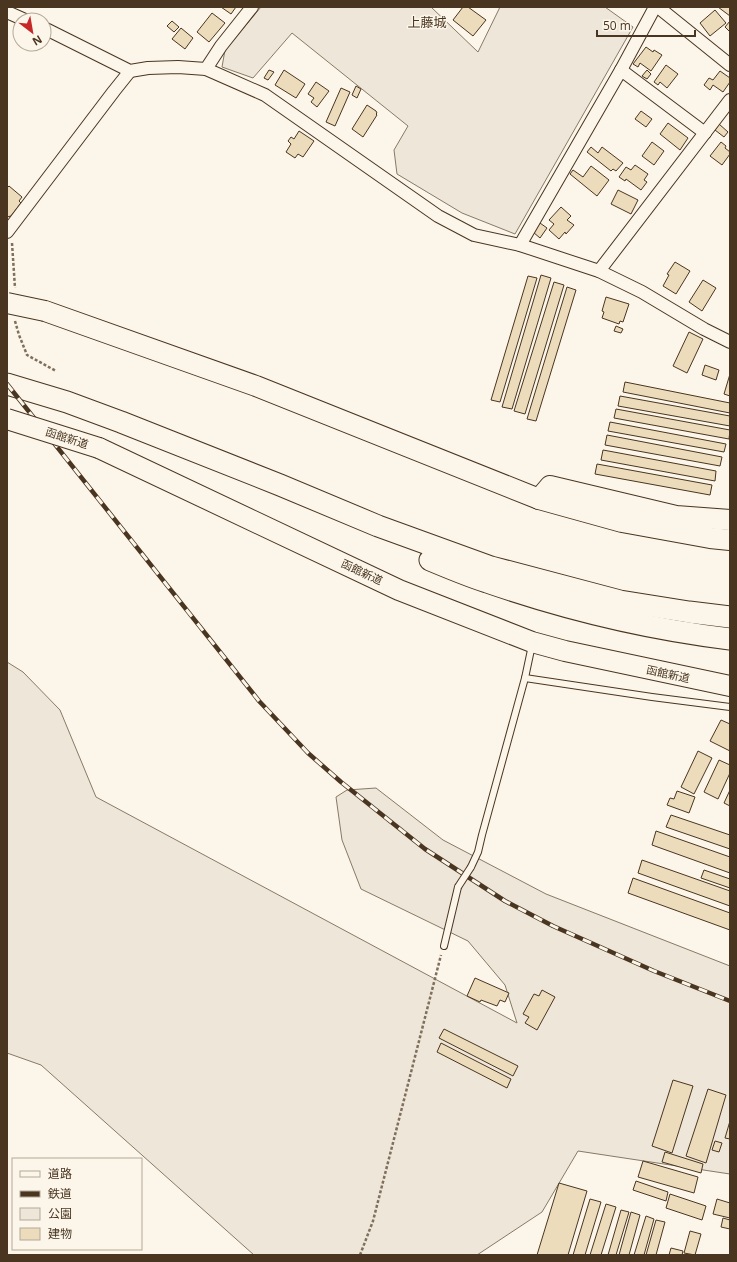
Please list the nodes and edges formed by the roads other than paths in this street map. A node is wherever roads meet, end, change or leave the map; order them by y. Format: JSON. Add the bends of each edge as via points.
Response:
{"nodes":[{"id":1,"x":252,"y":7,"type":"edge"},
{"id":2,"x":657,"y":7,"type":"edge"},
{"id":3,"x":52,"y":32,"type":"edge"},
{"id":4,"x":730,"y":65,"type":"edge"},
{"id":5,"x":206,"y":69,"type":"junction"},
{"id":6,"x":621,"y":70,"type":"junction"},
{"id":7,"x":130,"y":71,"type":"junction"},
{"id":8,"x":730,"y":100,"type":"edge"},
{"id":9,"x":705,"y":133,"type":"junction"},
{"id":10,"x":7,"y":232,"type":"edge"},
{"id":11,"x":520,"y":245,"type":"junction"},
{"id":12,"x":599,"y":271,"type":"junction"},
{"id":13,"x":7,"y":303,"type":"edge"},
{"id":14,"x":730,"y":342,"type":"edge"},
{"id":15,"x":7,"y":384,"type":"edge"},
{"id":16,"x":7,"y":419,"type":"edge"},
{"id":17,"x":121,"y":422,"type":"junction"},
{"id":18,"x":539,"y":499,"type":"junction"},
{"id":19,"x":730,"y":520,"type":"edge"},
{"id":20,"x":730,"y":540,"type":"edge"},
{"id":21,"x":730,"y":617,"type":"edge"},
{"id":22,"x":730,"y":639,"type":"edge"},
{"id":23,"x":532,"y":642,"type":"junction"},
{"id":24,"x":525,"y":678,"type":"junction"},
{"id":25,"x":730,"y":686,"type":"edge"},
{"id":26,"x":730,"y":707,"type":"edge"},
{"id":27,"x":444,"y":946,"type":"road end"}],
"edges":[{"from":1,"to":5,"type":"street"},
{"from":2,"to":4,"type":"street"},
{"from":2,"to":6,"type":"street"},
{"from":3,"to":7,"type":"street"},
{"from":5,"to":7,"type":"street","via":[[178,67]]},
{"from":5,"to":11,"type":"street","via":[[266,96],[438,216],[474,235]]},
{"from":6,"to":9,"type":"street"},
{"from":6,"to":11,"type":"street"},
{"from":7,"to":10,"type":"street"},
{"from":8,"to":9,"type":"street"},
{"from":9,"to":12,"type":"street"},
{"from":11,"to":12,"type":"street"},
{"from":12,"to":14,"type":"street","via":[[642,292]]},
{"from":13,"to":18,"type":"highway","bridge":true,"via":[[45,311],[256,386]]},
{"from":15,"to":17,"type":"highway"},
{"from":16,"to":23,"type":"highway","name":"函館新道","bridge":true,"via":[[99,448],[399,590]]},
{"from":17,"to":21,"type":"highway","via":[[280,484],[378,526],[491,567],[620,601]]},
{"from":17,"to":22,"type":"highway","via":[[422,557],[486,582],[616,619],[687,634]]},
{"from":18,"to":19,"type":"highway","via":[[550,486],[676,516]]},
{"from":18,"to":20,"type":"highway","via":[[622,522]]},
{"from":23,"to":24,"type":"lane"},
{"from":23,"to":25,"type":"highway","name":"函館新道"},
{"from":24,"to":26,"type":"lane"},
{"from":24,"to":27,"type":"lane","bridge":true,"via":[[478,852],[458,887]]}]}
